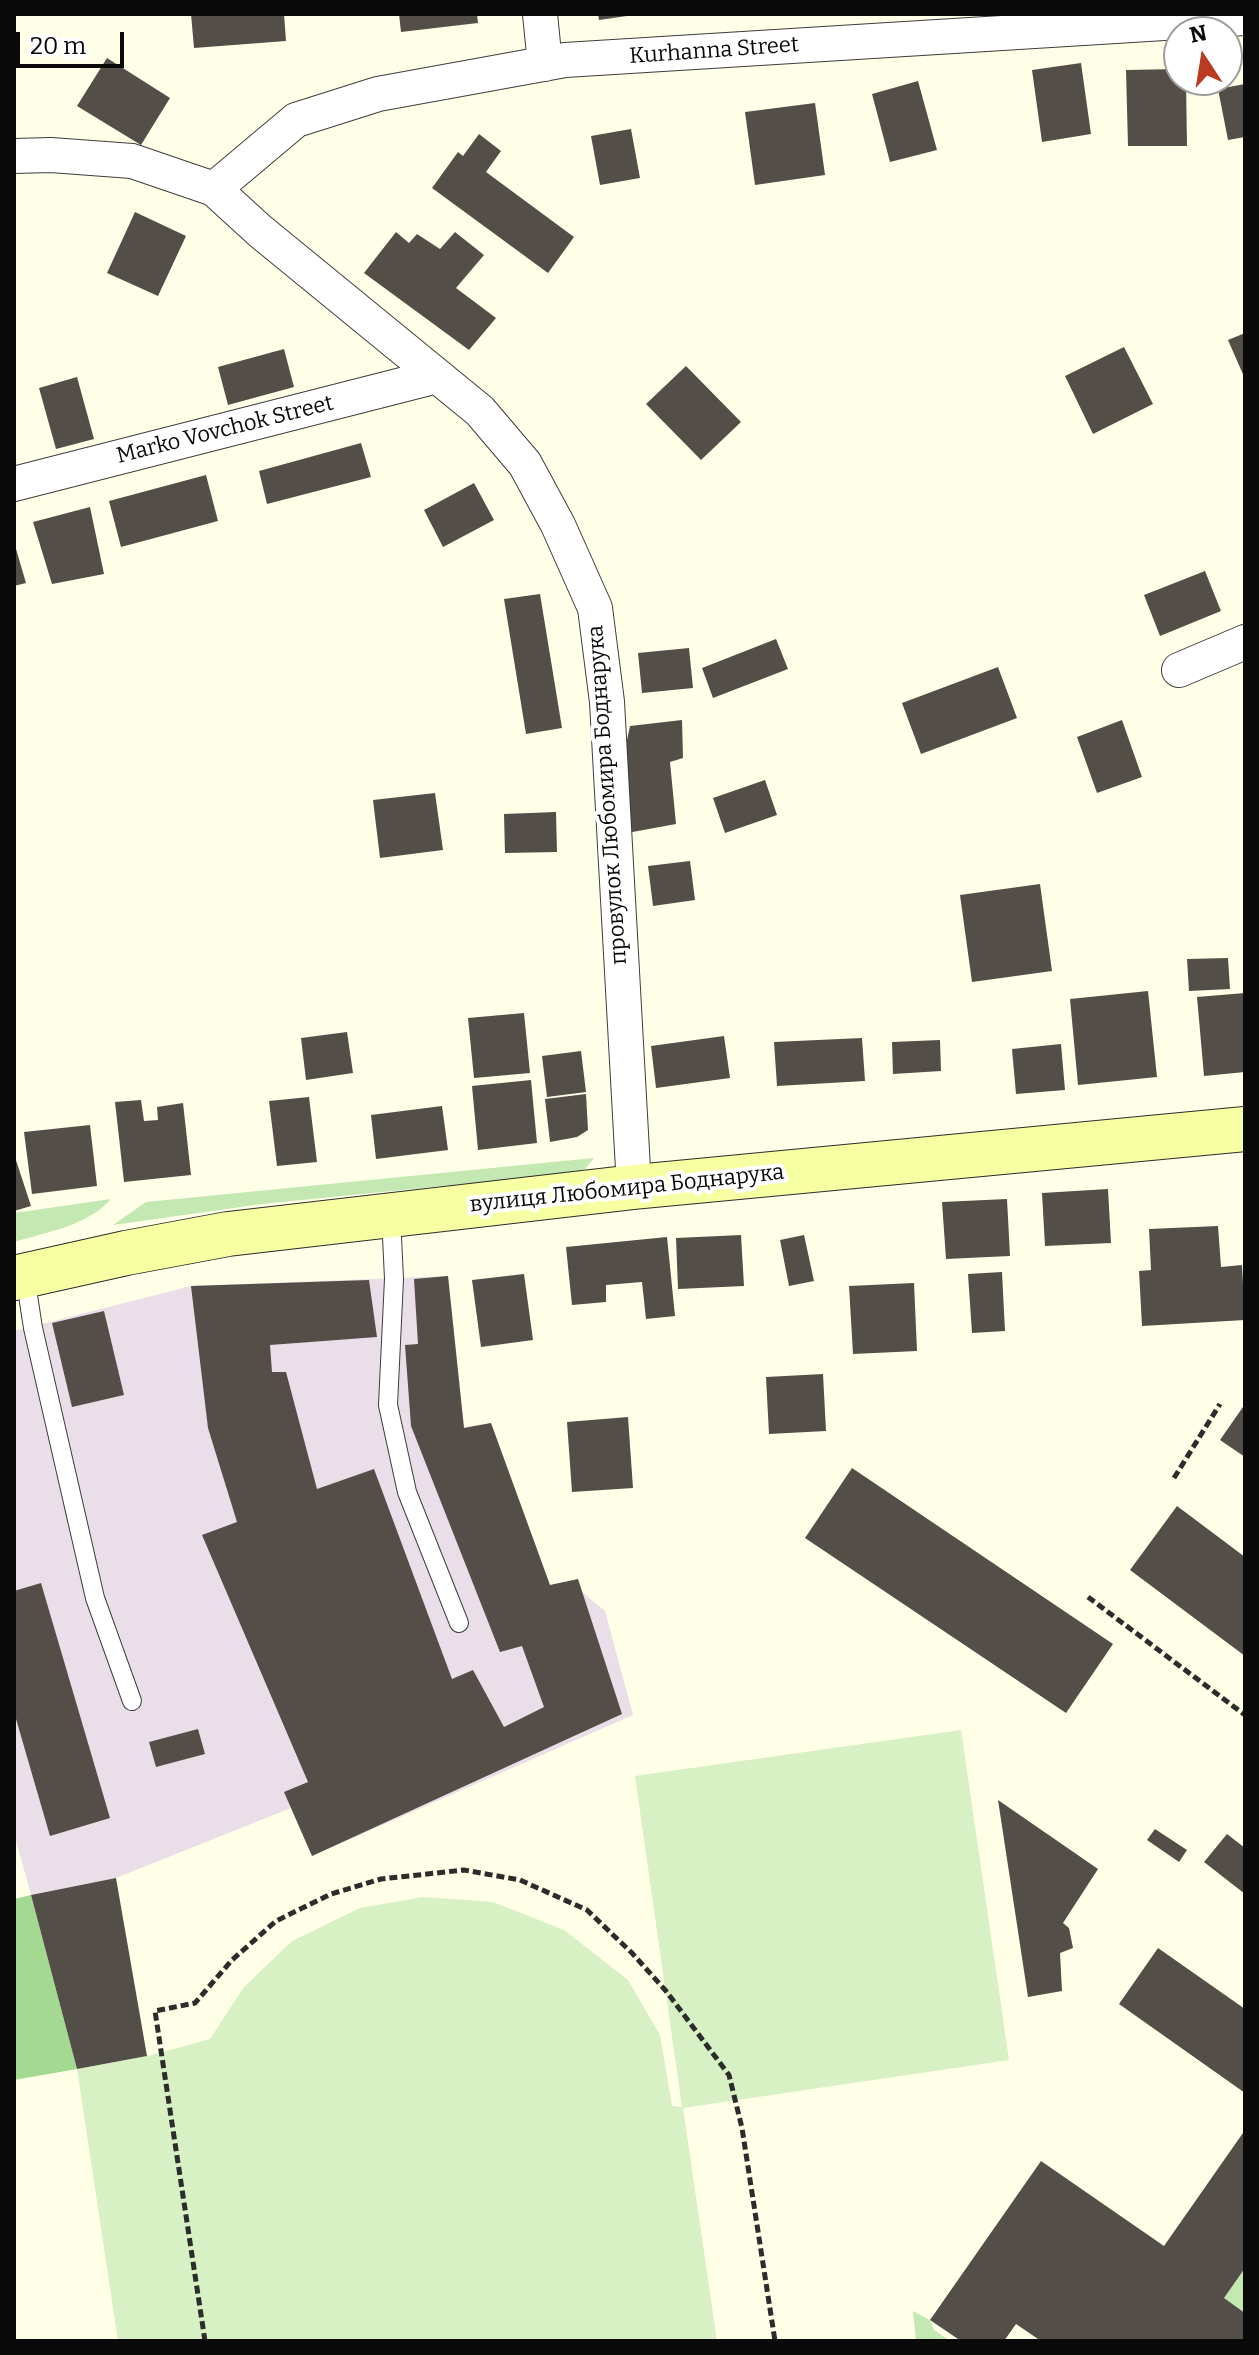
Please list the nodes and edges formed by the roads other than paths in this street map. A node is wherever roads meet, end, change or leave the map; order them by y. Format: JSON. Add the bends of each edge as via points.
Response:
{"nodes":[{"id":1,"x":540,"y":14,"type":"edge"},
{"id":2,"x":1245,"y":18,"type":"edge"},
{"id":3,"x":545,"y":64,"type":"junction"},
{"id":4,"x":14,"y":156,"type":"edge"},
{"id":5,"x":214,"y":189,"type":"junction"},
{"id":6,"x":437,"y":376,"type":"junction"},
{"id":7,"x":14,"y":484,"type":"edge"},
{"id":8,"x":1245,"y":642,"type":"edge"},
{"id":9,"x":1179,"y":670,"type":"dead end"},
{"id":10,"x":1245,"y":1129,"type":"edge"},
{"id":11,"x":634,"y":1187,"type":"junction"},
{"id":12,"x":391,"y":1216,"type":"junction"},
{"id":13,"x":19,"y":1277,"type":"edge"},
{"id":14,"x":459,"y":1623,"type":"dead end"},
{"id":15,"x":132,"y":1701,"type":"dead end"}],
"edges":[{"from":1,"to":3,"type":"street"},
{"from":2,"to":3,"type":"street","name":"Kurhanna Street"},
{"from":3,"to":5,"type":"street","name":"Kurhanna Street","via":[[378,94],[296,120]]},
{"from":4,"to":5,"type":"street","name":"провулок Любомира Боднарука","via":[[132,161]]},
{"from":5,"to":6,"type":"street","name":"провулок Любомира Боднарука"},
{"from":6,"to":7,"type":"street","name":"Marko Vovchok Street"},
{"from":6,"to":11,"type":"street","name":"провулок Любомира Боднарука","via":[[480,411],[525,464],[595,608],[607,702]]},
{"from":8,"to":9,"type":"street"},
{"from":10,"to":11,"type":"street","name":"вулиця Любомира Боднарука"},
{"from":11,"to":12,"type":"street","name":"вулиця Любомира Боднарука"},
{"from":12,"to":13,"type":"street","name":"вулиця Любомира Боднарука","via":[[228,1234]]},
{"from":12,"to":14,"type":"lane","via":[[388,1405],[407,1492]]},
{"from":13,"to":15,"type":"lane","via":[[95,1598]]}]}
